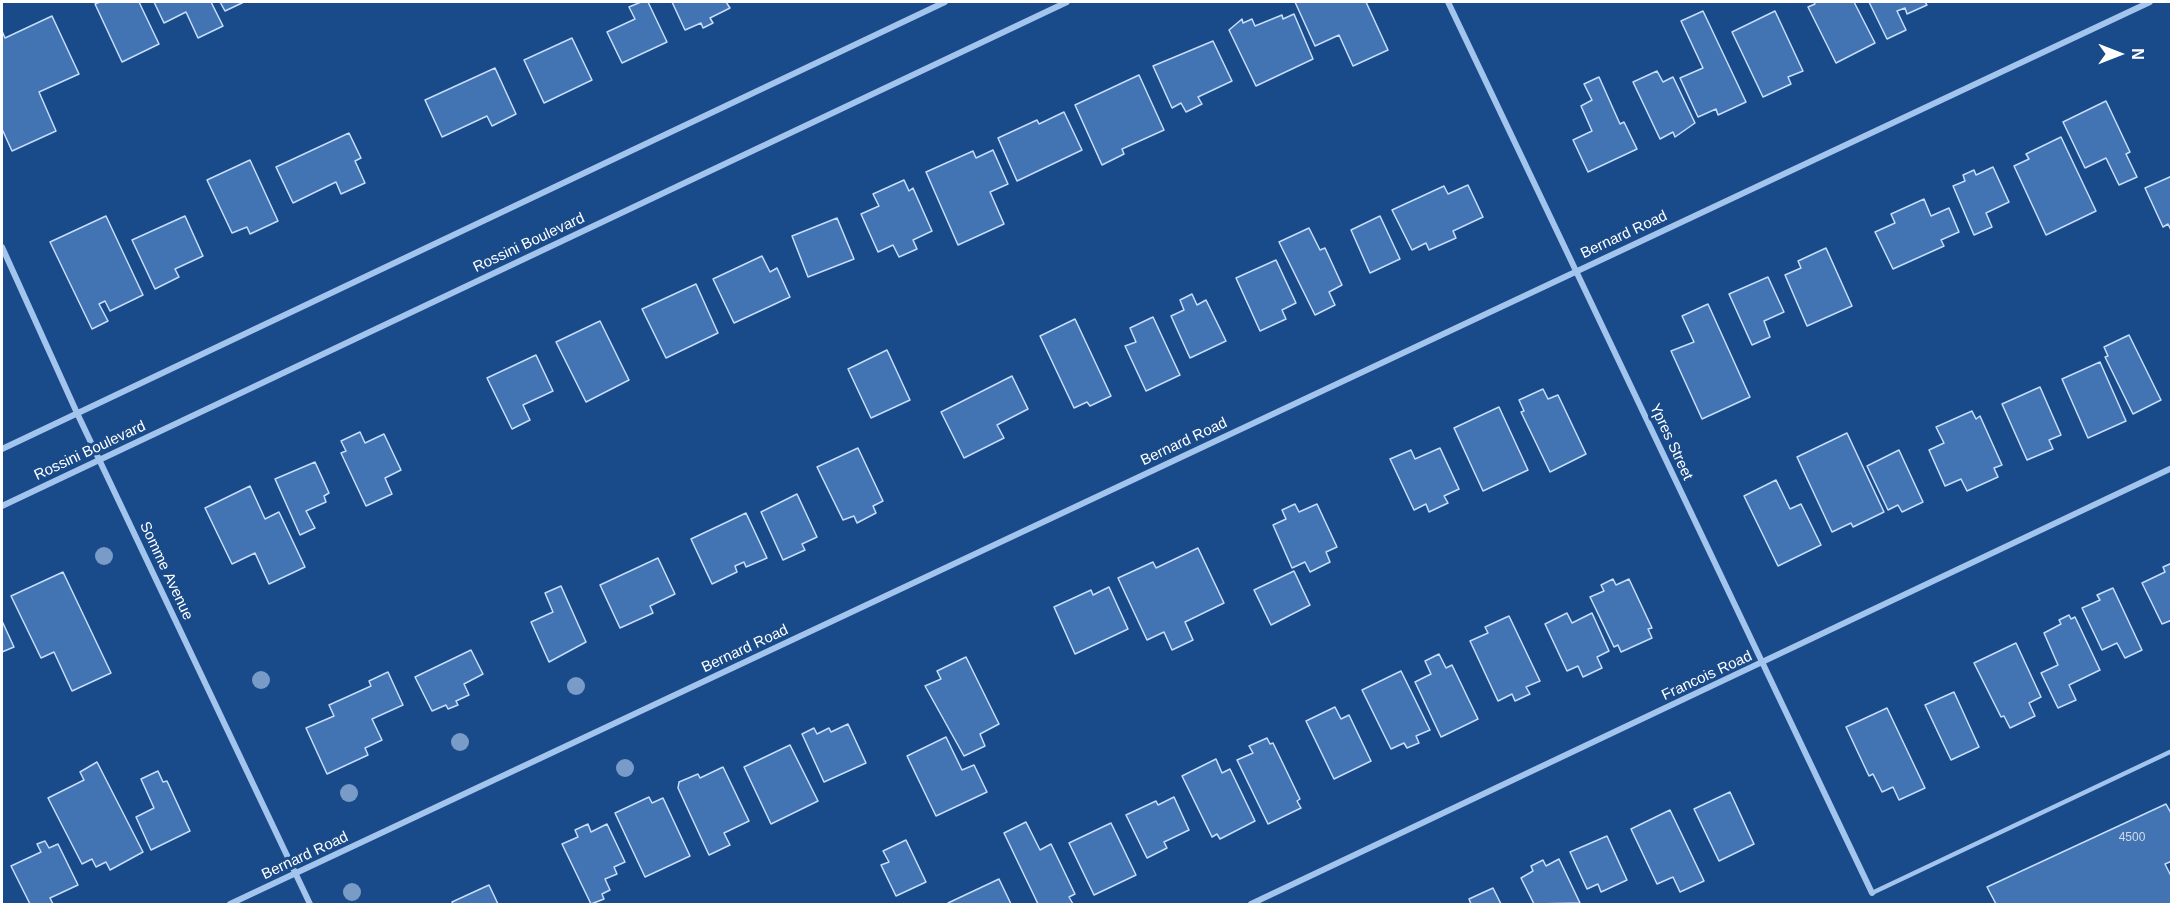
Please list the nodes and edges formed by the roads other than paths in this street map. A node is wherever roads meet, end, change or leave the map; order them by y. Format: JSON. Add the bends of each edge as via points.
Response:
{"nodes":[{"id":1,"x":945,"y":2,"type":"edge"},
{"id":2,"x":1067,"y":2,"type":"edge"},
{"id":3,"x":1448,"y":2,"type":"edge"},
{"id":4,"x":2150,"y":2,"type":"edge"},
{"id":5,"x":2,"y":248,"type":"edge"},
{"id":6,"x":1576,"y":271,"type":"junction"},
{"id":7,"x":77,"y":413,"type":"junction"},
{"id":8,"x":2,"y":449,"type":"edge"},
{"id":9,"x":100,"y":459,"type":"junction"},
{"id":10,"x":2172,"y":468,"type":"edge"},
{"id":11,"x":2,"y":506,"type":"edge"},
{"id":12,"x":1763,"y":663,"type":"junction"},
{"id":13,"x":2172,"y":751,"type":"edge"},
{"id":14,"x":296,"y":874,"type":"junction"},
{"id":15,"x":1872,"y":894,"type":"joint"},
{"id":16,"x":230,"y":904,"type":"edge"},
{"id":17,"x":310,"y":904,"type":"edge"},
{"id":18,"x":1251,"y":904,"type":"edge"}],
"edges":[{"from":1,"to":7,"type":"street"},
{"from":2,"to":9,"type":"street","name":"Rossini Boulevard"},
{"from":3,"to":6,"type":"street","name":"Ypres Street"},
{"from":4,"to":6,"type":"street","name":"Bernard Road"},
{"from":5,"to":7,"type":"street","name":"Somme Avenue"},
{"from":6,"to":12,"type":"street","name":"Ypres Street"},
{"from":6,"to":14,"type":"street","name":"Bernard Road"},
{"from":7,"to":8,"type":"street"},
{"from":7,"to":9,"type":"street","name":"Somme Avenue"},
{"from":9,"to":11,"type":"street","name":"Rossini Boulevard"},
{"from":9,"to":14,"type":"street","name":"Somme Avenue"},
{"from":10,"to":12,"type":"street","name":"Francois Road"},
{"from":12,"to":15,"type":"street","name":"Ypres Street"},
{"from":12,"to":18,"type":"street","name":"Francois Road"},
{"from":13,"to":15,"type":"lane"},
{"from":14,"to":16,"type":"street","name":"Bernard Road"},
{"from":14,"to":17,"type":"street","name":"Somme Avenue"}]}
